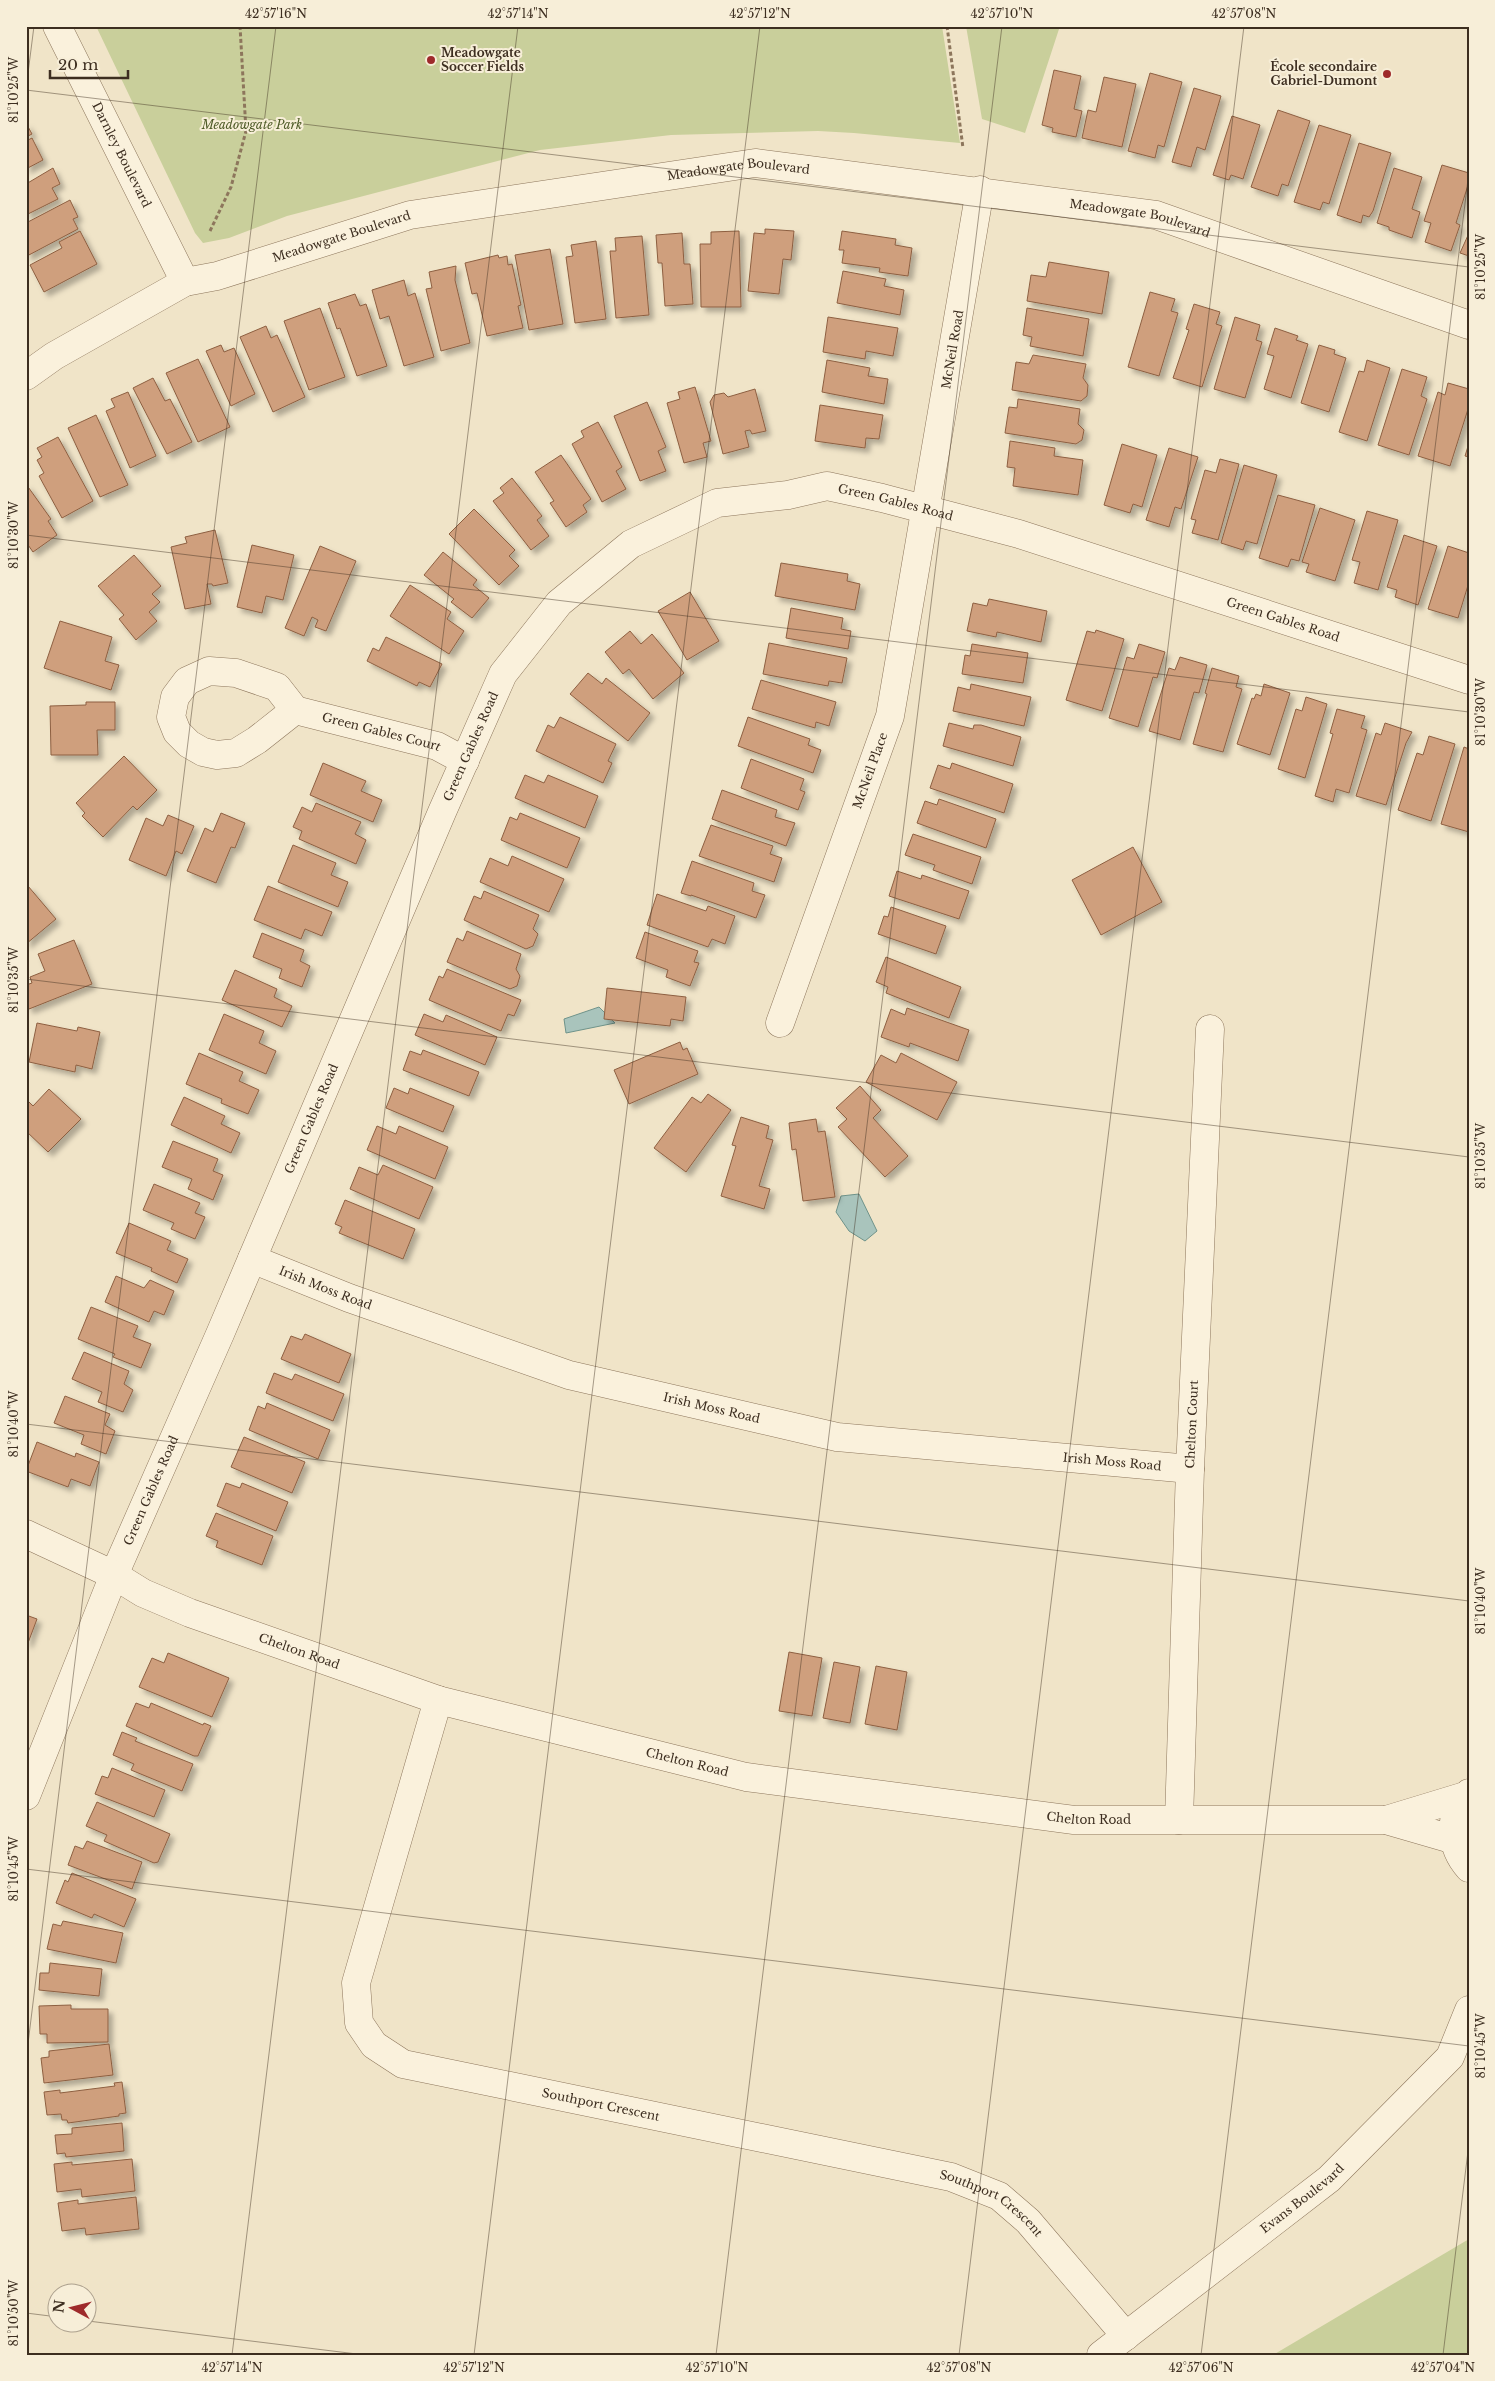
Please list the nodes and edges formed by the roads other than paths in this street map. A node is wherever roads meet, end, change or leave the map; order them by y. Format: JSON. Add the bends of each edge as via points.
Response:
{"nodes":[{"id":1,"x":57,"y":26,"type":"edge"},
{"id":2,"x":980,"y":190,"type":"junction"},
{"id":3,"x":185,"y":282,"type":"junction"},
{"id":4,"x":1469,"y":325,"type":"edge"},
{"id":5,"x":26,"y":376,"type":"edge"},
{"id":6,"x":926,"y":510,"type":"junction"},
{"id":7,"x":1469,"y":680,"type":"edge"},
{"id":8,"x":295,"y":710,"type":"dead end"},
{"id":9,"x":465,"y":761,"type":"junction"},
{"id":10,"x":780,"y":1023,"type":"dead end"},
{"id":11,"x":1210,"y":1029,"type":"dead end"},
{"id":12,"x":252,"y":1259,"type":"junction"},
{"id":13,"x":1190,"y":1469,"type":"junction"},
{"id":14,"x":26,"y":1534,"type":"edge"},
{"id":15,"x":114,"y":1575,"type":"junction"},
{"id":16,"x":438,"y":1700,"type":"junction"},
{"id":17,"x":1467,"y":1794,"type":"edge"},
{"id":18,"x":26,"y":1796,"type":"edge"},
{"id":19,"x":1180,"y":1820,"type":"junction"},
{"id":20,"x":1386,"y":1820,"type":"junction"},
{"id":21,"x":1454,"y":1840,"type":"junction"},
{"id":22,"x":1469,"y":1868,"type":"edge"},
{"id":23,"x":1469,"y":2010,"type":"edge"},
{"id":24,"x":1126,"y":2336,"type":"junction"},
{"id":25,"x":1101,"y":2355,"type":"edge"}],
"edges":[{"from":1,"to":3,"type":"street","name":"Darnley Boulevard"},
{"from":2,"to":3,"type":"street","name":"Meadowgate Boulevard","via":[[755,163],[410,215],[217,276]]},
{"from":2,"to":4,"type":"street","name":"Meadowgate Boulevard","via":[[1156,215]]},
{"from":2,"to":6,"type":"street","name":"McNeil Road"},
{"from":3,"to":5,"type":"street","name":"Meadowgate Boulevard","via":[[54,356]]},
{"from":6,"to":7,"type":"street","name":"Green Gables Road","via":[[1019,534]]},
{"from":6,"to":9,"type":"street","name":"Green Gables Road","via":[[827,486],[788,495],[717,503],[631,544],[559,603],[504,674]]},
{"from":6,"to":10,"type":"street","name":"McNeil Place","via":[[890,716]]},
{"from":8,"to":9,"type":"street","name":"Green Gables Court","via":[[437,746]]},
{"from":9,"to":12,"type":"street","name":"Green Gables Road"},
{"from":11,"to":13,"type":"street","name":"Chelton Court"},
{"from":12,"to":13,"type":"street","name":"Irish Moss Road","via":[[349,1298],[569,1374],[837,1437]]},
{"from":12,"to":15,"type":"street","name":"Green Gables Road"},
{"from":13,"to":19,"type":"street","name":"Chelton Court"},
{"from":14,"to":15,"type":"street","name":"Chelton Road"},
{"from":15,"to":16,"type":"street","name":"Chelton Road","via":[[143,1593],[190,1613]]},
{"from":15,"to":18,"type":"street","name":"Green Gables Road"},
{"from":16,"to":19,"type":"street","name":"Chelton Road","via":[[746,1778],[1074,1820]]},
{"from":16,"to":24,"type":"street","name":"Southport Crescent","via":[[356,1983],[359,2023],[374,2045],[403,2064],[951,2178],[999,2196],[1028,2221]]},
{"from":17,"to":20,"type":"street","name":"Chelton Road"},
{"from":17,"to":21,"type":"street","via":[[1454,1822]]},
{"from":19,"to":20,"type":"street","name":"Chelton Road"},
{"from":20,"to":21,"type":"street","name":"Chelton Road"},
{"from":21,"to":22,"type":"street"},
{"from":23,"to":24,"type":"street","name":"Evans Boulevard","via":[[1450,2057],[1329,2179]]},
{"from":24,"to":25,"type":"street","name":"Evans Boulevard"}]}
